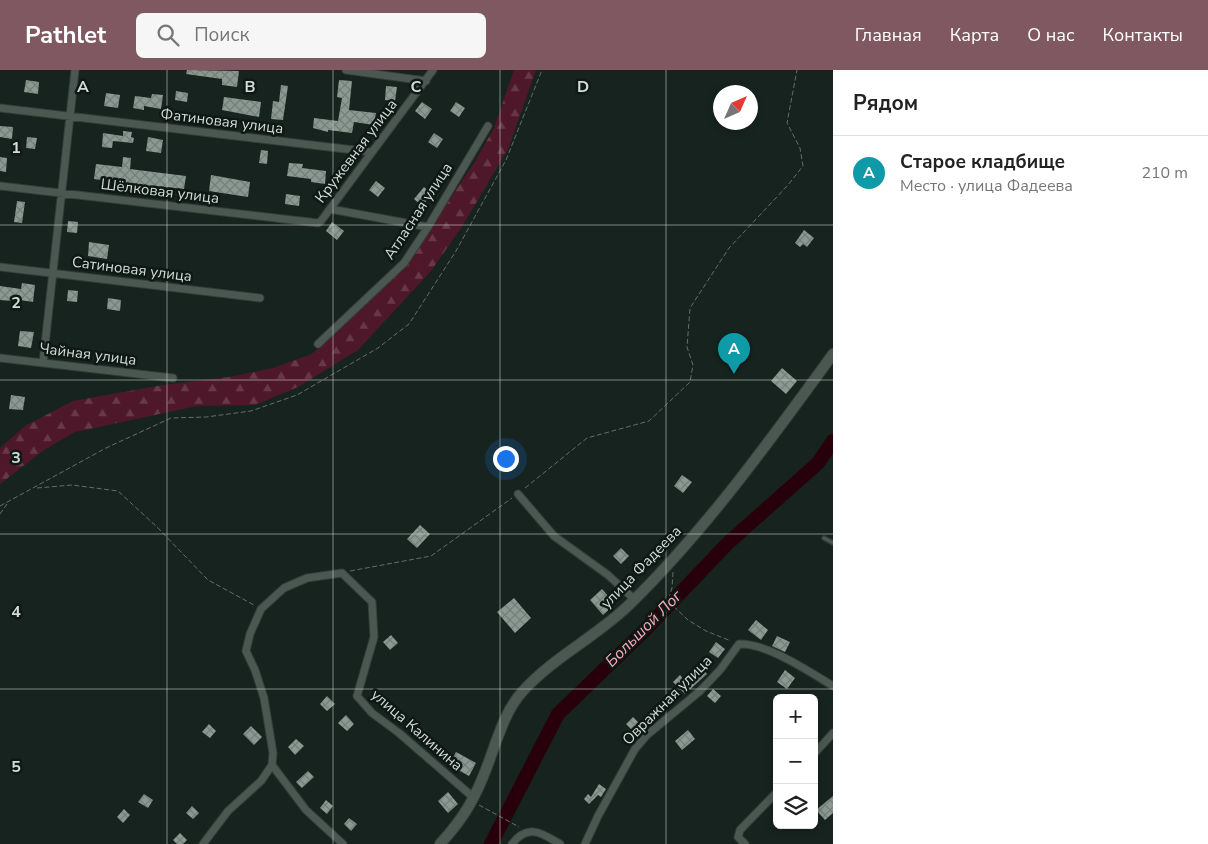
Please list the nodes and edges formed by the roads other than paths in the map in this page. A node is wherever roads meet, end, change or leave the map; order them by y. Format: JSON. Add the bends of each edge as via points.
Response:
{"nodes":[{"id":1,"x":75,"y":70,"type":"edge"},
{"id":2,"x":346,"y":70,"type":"edge"},
{"id":3,"x":434,"y":70,"type":"edge"},
{"id":4,"x":426,"y":81,"type":"junction"},
{"id":5,"x":0,"y":108,"type":"edge"},
{"id":6,"x":70,"y":116,"type":"junction"},
{"id":7,"x":488,"y":126,"type":"dead end"},
{"id":8,"x":371,"y":152,"type":"junction"},
{"id":9,"x":0,"y":186,"type":"edge"},
{"id":10,"x":62,"y":193,"type":"junction"},
{"id":11,"x":330,"y":209,"type":"junction"},
{"id":12,"x":318,"y":224,"type":"joint"},
{"id":13,"x":428,"y":227,"type":"junction"},
{"id":14,"x":0,"y":267,"type":"edge"},
{"id":15,"x":53,"y":273,"type":"junction"},
{"id":16,"x":260,"y":298,"type":"dead end"},
{"id":17,"x":318,"y":344,"type":"dead end"},
{"id":18,"x":833,"y":354,"type":"edge"},
{"id":19,"x":0,"y":358,"type":"edge"},
{"id":20,"x":43,"y":363,"type":"junction"},
{"id":21,"x":173,"y":378,"type":"dead end"},
{"id":22,"x":518,"y":494,"type":"road end"},
{"id":23,"x":824,"y":538,"type":"dead end"},
{"id":24,"x":833,"y":543,"type":"edge"},
{"id":25,"x":635,"y":600,"type":"junction"},
{"id":26,"x":833,"y":686,"type":"edge"},
{"id":27,"x":833,"y":732,"type":"edge"},
{"id":28,"x":818,"y":749,"type":"edge"},
{"id":29,"x":272,"y":765,"type":"junction"},
{"id":30,"x":773,"y":796,"type":"edge"},
{"id":31,"x":473,"y":799,"type":"junction"},
{"id":32,"x":203,"y":844,"type":"edge"},
{"id":33,"x":343,"y":844,"type":"edge"},
{"id":34,"x":440,"y":844,"type":"edge"},
{"id":35,"x":512,"y":844,"type":"edge"},
{"id":36,"x":560,"y":844,"type":"edge"},
{"id":37,"x":585,"y":844,"type":"edge"},
{"id":38,"x":745,"y":844,"type":"edge"}],
"edges":[{"from":1,"to":6,"type":"street"},
{"from":2,"to":4,"type":"street"},
{"from":3,"to":4,"type":"street","name":"Кружевная улица"},
{"from":4,"to":8,"type":"street","name":"Кружевная улица"},
{"from":5,"to":6,"type":"street","name":"Фатиновая улица"},
{"from":6,"to":8,"type":"street","name":"Фатиновая улица"},
{"from":6,"to":10,"type":"street"},
{"from":7,"to":13,"type":"street","name":"Атласная улица"},
{"from":8,"to":11,"type":"street","name":"Кружевная улица"},
{"from":9,"to":10,"type":"street","name":"Шёлковая улица"},
{"from":10,"to":12,"type":"street","name":"Шёлковая улица"},
{"from":10,"to":15,"type":"street"},
{"from":11,"to":12,"type":"street","name":"Кружевная улица"},
{"from":11,"to":13,"type":"street"},
{"from":13,"to":17,"type":"street","name":"Атласная улица","via":[[404,263]]},
{"from":14,"to":15,"type":"street","name":"Сатиновая улица"},
{"from":15,"to":16,"type":"street","name":"Сатиновая улица"},
{"from":15,"to":20,"type":"street"},
{"from":18,"to":25,"type":"street","name":"улица Фадеева","via":[[721,502]]},
{"from":19,"to":20,"type":"street","name":"Чайная улица"},
{"from":20,"to":21,"type":"street","name":"Чайная улица"},
{"from":22,"to":25,"type":"street","via":[[554,536],[608,575]]},
{"from":23,"to":24,"type":"lane"},
{"from":25,"to":31,"type":"street","name":"улица Фадеева","via":[[522,693],[502,725]]},
{"from":26,"to":37,"type":"street","name":"Овражная улица","via":[[777,654],[739,644],[700,691],[647,735],[634,750]]},
{"from":27,"to":28,"type":"street"},
{"from":29,"to":31,"type":"street","name":"улица Калинина","via":[[264,698],[246,651],[250,634],[261,608],[284,588],[307,578],[342,573],[372,602],[374,637],[357,696],[372,714],[399,733]]},
{"from":29,"to":32,"type":"street","via":[[261,781],[228,811]]},
{"from":29,"to":33,"type":"street","via":[[306,810]]},
{"from":30,"to":38,"type":"street","via":[[740,830],[738,837]]},
{"from":31,"to":34,"type":"street","name":"улица Фадеева","via":[[462,819]]},
{"from":35,"to":36,"type":"street","via":[[521,834],[529,832],[536,832]]}]}
